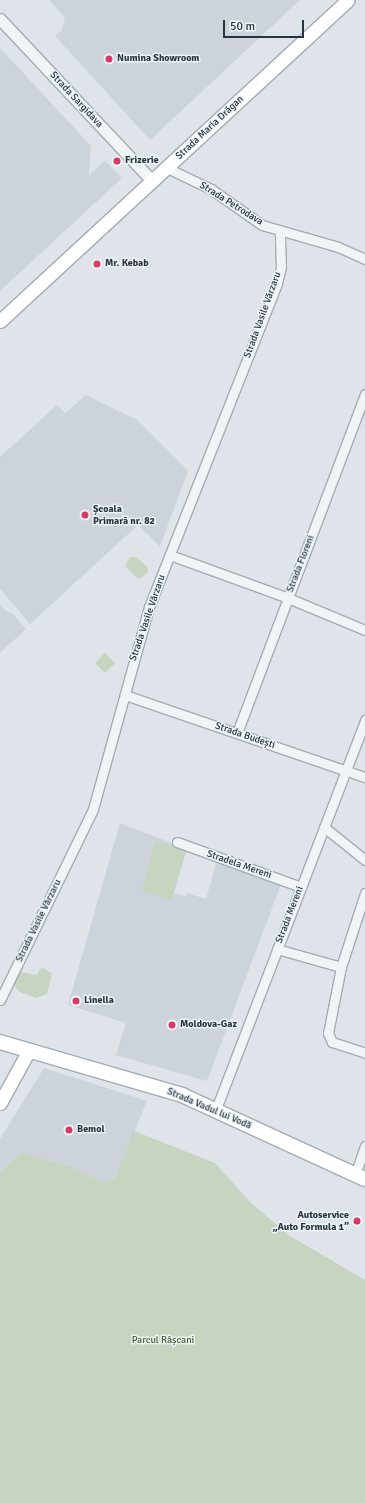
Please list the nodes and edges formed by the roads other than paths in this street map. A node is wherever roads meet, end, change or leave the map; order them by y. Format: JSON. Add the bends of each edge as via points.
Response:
{"nodes":[{"id":1,"x":348,"y":0,"type":"edge"},
{"id":2,"x":0,"y":19,"type":"edge"},
{"id":3,"x":167,"y":168,"type":"junction"},
{"id":4,"x":152,"y":181,"type":"junction"},
{"id":5,"x":280,"y":231,"type":"junction"},
{"id":6,"x":365,"y":259,"type":"edge"},
{"id":7,"x":0,"y":321,"type":"edge"},
{"id":8,"x":365,"y":394,"type":"edge"},
{"id":9,"x":170,"y":555,"type":"junction"},
{"id":10,"x":288,"y":598,"type":"junction"},
{"id":11,"x":365,"y":630,"type":"edge"},
{"id":12,"x":125,"y":695,"type":"junction"},
{"id":13,"x":365,"y":720,"type":"edge"},
{"id":14,"x":237,"y":733,"type":"junction"},
{"id":15,"x":346,"y":770,"type":"junction"},
{"id":16,"x":365,"y":777,"type":"edge"},
{"id":17,"x":324,"y":827,"type":"junction"},
{"id":18,"x":177,"y":842,"type":"dead end"},
{"id":19,"x":365,"y":860,"type":"edge"},
{"id":20,"x":301,"y":887,"type":"junction"},
{"id":21,"x":365,"y":893,"type":"edge"},
{"id":22,"x":278,"y":949,"type":"junction"},
{"id":23,"x":341,"y":967,"type":"junction"},
{"id":24,"x":0,"y":1000,"type":"edge"},
{"id":25,"x":0,"y":1042,"type":"edge"},
{"id":26,"x":29,"y":1050,"type":"junction"},
{"id":27,"x":365,"y":1053,"type":"edge"},
{"id":28,"x":0,"y":1103,"type":"edge"},
{"id":29,"x":216,"y":1109,"type":"junction"},
{"id":30,"x":365,"y":1146,"type":"edge"},
{"id":31,"x":360,"y":1177,"type":"edge"}],
"edges":[{"from":1,"to":3,"type":"main road","name":"Strada Maria Drăgan"},
{"from":2,"to":4,"type":"street","name":"Strada Sargidava"},
{"from":3,"to":4,"type":"main road","name":"Strada Maria Drăgan"},
{"from":3,"to":5,"type":"street","name":"Strada Petrodava","via":[[211,189],[262,225]]},
{"from":4,"to":7,"type":"main road","name":"Strada Maria Drăgan"},
{"from":5,"to":6,"type":"street","name":"Strada Petrodava","via":[[338,247]]},
{"from":5,"to":9,"type":"street","name":"Strada Vasile Vărzaru","via":[[281,267],[277,283]]},
{"from":8,"to":10,"type":"street","name":"Strada Floreni"},
{"from":9,"to":10,"type":"street"},
{"from":9,"to":12,"type":"street","name":"Strada Vasile Vărzaru","via":[[147,614]]},
{"from":10,"to":11,"type":"street"},
{"from":10,"to":14,"type":"street","name":"Strada Floreni"},
{"from":12,"to":14,"type":"street","name":"Strada Budești"},
{"from":12,"to":24,"type":"street","name":"Strada Vasile Vărzaru","via":[[93,809]]},
{"from":13,"to":15,"type":"street","name":"Strada Mereni"},
{"from":14,"to":15,"type":"street","name":"Strada Budești"},
{"from":15,"to":16,"type":"street","name":"Strada Budești"},
{"from":15,"to":17,"type":"street","name":"Strada Mereni"},
{"from":17,"to":19,"type":"street"},
{"from":17,"to":20,"type":"street","name":"Strada Mereni"},
{"from":18,"to":20,"type":"street","name":"Stradela Mereni"},
{"from":20,"to":22,"type":"street","name":"Strada Mereni"},
{"from":21,"to":23,"type":"street"},
{"from":22,"to":23,"type":"street"},
{"from":22,"to":29,"type":"street","name":"Strada Mereni"},
{"from":23,"to":27,"type":"street","via":[[328,1033],[332,1042]]},
{"from":25,"to":26,"type":"main road","name":"Strada Vadul lui Vodă"},
{"from":26,"to":28,"type":"main road"},
{"from":26,"to":29,"type":"main road","name":"Strada Vadul lui Vodă","via":[[182,1095]]},
{"from":29,"to":31,"type":"main road","name":"Strada Vadul lui Vodă"},
{"from":30,"to":31,"type":"street"}]}
